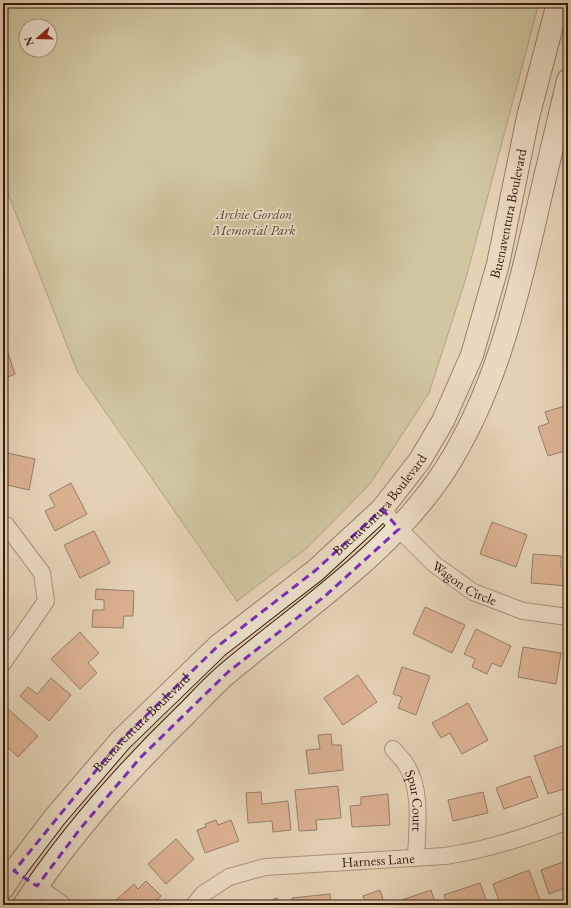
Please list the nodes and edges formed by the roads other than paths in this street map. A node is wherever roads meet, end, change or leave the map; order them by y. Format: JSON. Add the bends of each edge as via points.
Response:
{"nodes":[{"id":1,"x":558,"y":3,"type":"edge"},
{"id":2,"x":568,"y":80,"type":"edge"},
{"id":3,"x":382,"y":509,"type":"junction"},
{"id":4,"x":6,"y":525,"type":"dead end"},
{"id":5,"x":399,"y":529,"type":"junction"},
{"id":6,"x":568,"y":618,"type":"edge"},
{"id":7,"x":3,"y":663,"type":"edge"},
{"id":8,"x":392,"y":749,"type":"dead end"},
{"id":9,"x":568,"y":821,"type":"edge"},
{"id":10,"x":416,"y":858,"type":"junction"},
{"id":11,"x":7,"y":874,"type":"edge"},
{"id":12,"x":37,"y":886,"type":"junction"},
{"id":13,"x":24,"y":905,"type":"edge"},
{"id":14,"x":63,"y":905,"type":"edge"},
{"id":15,"x":194,"y":905,"type":"edge"}],
"edges":[{"from":1,"to":3,"type":"main road","name":"Buenaventura Boulevard","via":[[528,117],[498,264],[472,355],[442,421],[420,460]]},
{"from":2,"to":5,"type":"main road","name":"Buenaventura Boulevard","via":[[524,270],[495,370],[473,420],[442,474]]},
{"from":3,"to":5,"type":"street","name":"Wagon Circle"},
{"from":3,"to":11,"type":"main road","name":"Buenaventura Boulevard","via":[[316,570],[218,646],[121,740]]},
{"from":4,"to":7,"type":"street","via":[[42,573],[46,601]]},
{"from":5,"to":6,"type":"street","name":"Wagon Circle","via":[[434,564],[473,592],[523,612]]},
{"from":5,"to":12,"type":"main road","name":"Buenaventura Boulevard","via":[[325,596],[228,672],[140,758],[80,829]]},
{"from":8,"to":10,"type":"street","name":"Spur Court","via":[[406,764],[415,785]]},
{"from":9,"to":10,"type":"street","name":"Harness Lane","via":[[488,849]]},
{"from":10,"to":15,"type":"street","name":"Harness Lane","via":[[265,867],[229,877],[203,894]]},
{"from":11,"to":12,"type":"main road"},
{"from":12,"to":13,"type":"main road","name":"Buenaventura Boulevard"},
{"from":12,"to":14,"type":"street"}]}
